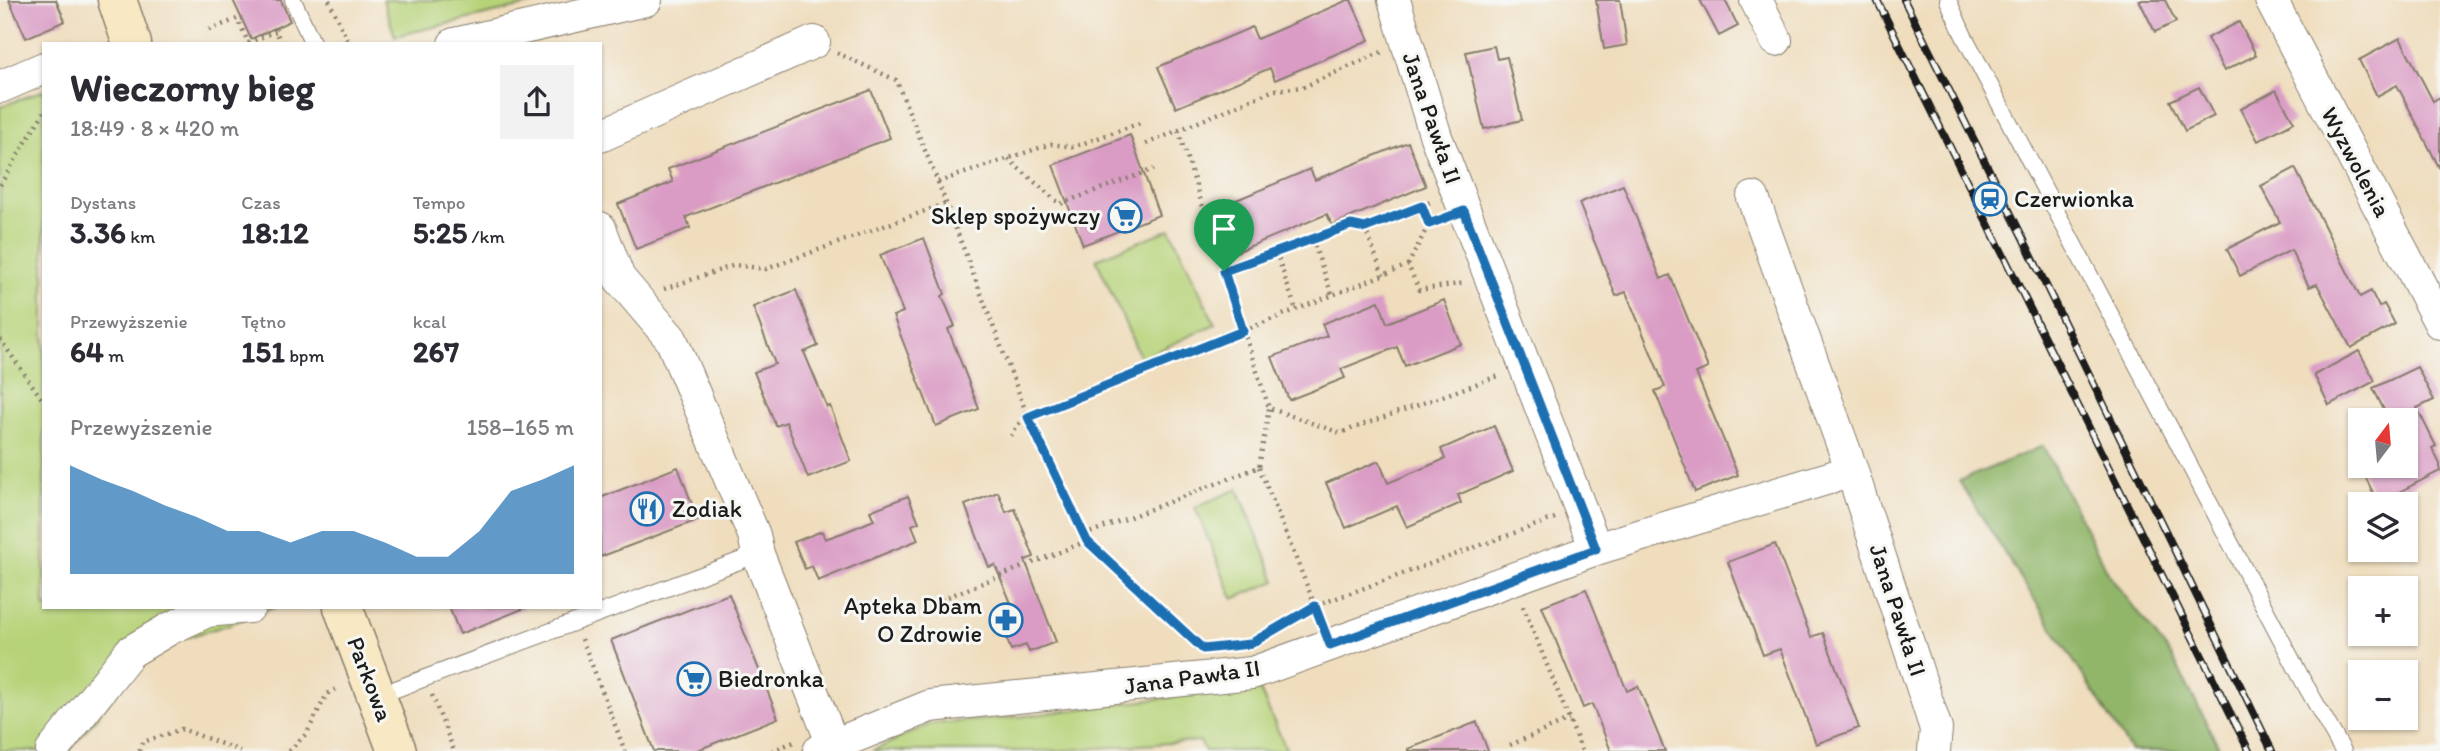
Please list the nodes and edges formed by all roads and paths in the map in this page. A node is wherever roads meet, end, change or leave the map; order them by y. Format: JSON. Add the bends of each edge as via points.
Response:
{"nodes":[{"id":1,"x":117,"y":0,"type":"edge"},
{"id":2,"x":293,"y":0,"type":"edge"},
{"id":3,"x":329,"y":0,"type":"edge"},
{"id":4,"x":646,"y":0,"type":"edge"},
{"id":5,"x":1394,"y":0,"type":"edge"},
{"id":6,"x":1756,"y":0,"type":"edge"},
{"id":7,"x":1948,"y":0,"type":"edge"},
{"id":8,"x":2271,"y":0,"type":"edge"},
{"id":9,"x":209,"y":30,"type":"dead end"},
{"id":10,"x":1776,"y":40,"type":"dead end"},
{"id":11,"x":1406,"y":41,"type":"junction"},
{"id":12,"x":127,"y":42,"type":"edge"},
{"id":13,"x":248,"y":42,"type":"edge"},
{"id":14,"x":250,"y":42,"type":"edge"},
{"id":15,"x":280,"y":42,"type":"edge"},
{"id":16,"x":312,"y":42,"type":"edge"},
{"id":17,"x":348,"y":42,"type":"edge"},
{"id":18,"x":463,"y":42,"type":"edge"},
{"id":19,"x":814,"y":42,"type":"joint"},
{"id":20,"x":42,"y":69,"type":"edge"},
{"id":21,"x":0,"y":87,"type":"edge"},
{"id":22,"x":42,"y":115,"type":"edge"},
{"id":23,"x":1140,"y":123,"type":"dead end"},
{"id":24,"x":1178,"y":131,"type":"junction"},
{"id":25,"x":602,"y":135,"type":"edge"},
{"id":26,"x":1146,"y":144,"type":"dead end"},
{"id":27,"x":1008,"y":159,"type":"junction"},
{"id":28,"x":1154,"y":169,"type":"dead end"},
{"id":29,"x":938,"y":182,"type":"junction"},
{"id":30,"x":0,"y":185,"type":"edge"},
{"id":31,"x":1753,"y":198,"type":"dead end"},
{"id":32,"x":1461,"y":201,"type":"junction"},
{"id":33,"x":947,"y":203,"type":"junction"},
{"id":34,"x":1422,"y":206,"type":"junction"},
{"id":35,"x":1429,"y":224,"type":"junction"},
{"id":36,"x":1365,"y":228,"type":"junction"},
{"id":37,"x":602,"y":233,"type":"edge"},
{"id":38,"x":1312,"y":239,"type":"junction"},
{"id":39,"x":1276,"y":252,"type":"junction"},
{"id":40,"x":1408,"y":265,"type":"junction"},
{"id":41,"x":1224,"y":271,"type":"junction"},
{"id":42,"x":1383,"y":275,"type":"junction"},
{"id":43,"x":1491,"y":279,"type":"junction"},
{"id":44,"x":1332,"y":295,"type":"junction"},
{"id":45,"x":636,"y":298,"type":"junction"},
{"id":46,"x":1296,"y":310,"type":"junction"},
{"id":47,"x":2440,"y":323,"type":"edge"},
{"id":48,"x":1243,"y":331,"type":"junction"},
{"id":49,"x":0,"y":339,"type":"edge"},
{"id":50,"x":1525,"y":366,"type":"junction"},
{"id":51,"x":42,"y":399,"type":"edge"},
{"id":52,"x":1269,"y":408,"type":"junction"},
{"id":53,"x":1028,"y":417,"type":"junction"},
{"id":54,"x":1011,"y":436,"type":"dead end"},
{"id":55,"x":1259,"y":467,"type":"junction"},
{"id":56,"x":1852,"y":471,"type":"junction"},
{"id":57,"x":1580,"y":509,"type":"junction"},
{"id":58,"x":1084,"y":535,"type":"junction"},
{"id":59,"x":1087,"y":541,"type":"junction"},
{"id":60,"x":1596,"y":549,"type":"junction"},
{"id":61,"x":758,"y":554,"type":"junction"},
{"id":62,"x":1511,"y":579,"type":"junction"},
{"id":63,"x":935,"y":602,"type":"dead end"},
{"id":64,"x":1315,"y":606,"type":"junction"},
{"id":65,"x":228,"y":609,"type":"edge"},
{"id":66,"x":344,"y":609,"type":"edge"},
{"id":67,"x":576,"y":622,"type":"junction"},
{"id":68,"x":1261,"y":638,"type":"dead end"},
{"id":69,"x":1330,"y":645,"type":"junction"},
{"id":70,"x":1215,"y":648,"type":"dead end"},
{"id":71,"x":1203,"y":649,"type":"junction"},
{"id":72,"x":1189,"y":650,"type":"dead end"},
{"id":73,"x":1231,"y":675,"type":"junction"},
{"id":74,"x":376,"y":696,"type":"junction"},
{"id":75,"x":1570,"y":720,"type":"junction"},
{"id":76,"x":826,"y":742,"type":"edge"},
{"id":77,"x":1510,"y":745,"type":"dead end"},
{"id":78,"x":52,"y":751,"type":"edge"},
{"id":79,"x":139,"y":751,"type":"edge"},
{"id":80,"x":240,"y":751,"type":"edge"},
{"id":81,"x":397,"y":751,"type":"edge"},
{"id":82,"x":625,"y":751,"type":"edge"},
{"id":83,"x":772,"y":751,"type":"edge"},
{"id":84,"x":1582,"y":751,"type":"edge"},
{"id":85,"x":1934,"y":751,"type":"edge"},
{"id":86,"x":2343,"y":751,"type":"edge"}],
"edges":[{"from":1,"to":12,"type":"street"},
{"from":2,"to":16,"type":"lane"},
{"from":3,"to":17,"type":"path"},
{"from":4,"to":18,"type":"street"},
{"from":5,"to":11,"type":"street","name":"Jana Pawła II"},
{"from":6,"to":10,"type":"street"},
{"from":7,"to":86,"type":"lane"},
{"from":8,"to":47,"type":"street","name":"Wyzwolenia"},
{"from":9,"to":13,"type":"path","via":[[237,19]]},
{"from":11,"to":24,"type":"path","via":[[1303,87],[1274,90]]},
{"from":11,"to":32,"type":"street","name":"Jana Pawła II"},
{"from":14,"to":15,"type":"path","via":[[275,30]]},
{"from":19,"to":25,"type":"street"},
{"from":19,"to":29,"type":"path","via":[[896,80]]},
{"from":20,"to":21,"type":"street"},
{"from":22,"to":30,"type":"path"},
{"from":23,"to":27,"type":"path","via":[[1073,147],[1051,144]]},
{"from":24,"to":26,"type":"path"},
{"from":24,"to":41,"type":"path"},
{"from":27,"to":28,"type":"path","via":[[1060,204]]},
{"from":27,"to":29,"type":"path"},
{"from":29,"to":33,"type":"path"},
{"from":31,"to":56,"type":"street","name":"Jana Pawła II"},
{"from":32,"to":34,"type":"path"},
{"from":32,"to":35,"type":"path"},
{"from":32,"to":43,"type":"street","name":"Jana Pawła II"},
{"from":33,"to":45,"type":"path","via":[[766,269],[735,265]]},
{"from":33,"to":53,"type":"path"},
{"from":34,"to":35,"type":"path"},
{"from":34,"to":36,"type":"path"},
{"from":35,"to":40,"type":"path"},
{"from":36,"to":38,"type":"path","via":[[1351,225]]},
{"from":36,"to":42,"type":"path"},
{"from":37,"to":45,"type":"street","via":[[619,278]]},
{"from":38,"to":39,"type":"path"},
{"from":38,"to":44,"type":"path"},
{"from":39,"to":41,"type":"path"},
{"from":39,"to":46,"type":"path"},
{"from":40,"to":42,"type":"path"},
{"from":40,"to":43,"type":"path","via":[[1419,290]]},
{"from":41,"to":48,"type":"path"},
{"from":42,"to":44,"type":"path"},
{"from":43,"to":50,"type":"street","name":"Jana Pawła II"},
{"from":44,"to":46,"type":"path"},
{"from":45,"to":61,"type":"street","via":[[671,339]]},
{"from":46,"to":48,"type":"path"},
{"from":48,"to":52,"type":"path"},
{"from":48,"to":53,"type":"path"},
{"from":49,"to":51,"type":"path"},
{"from":50,"to":52,"type":"path","via":[[1340,433]]},
{"from":50,"to":57,"type":"street","name":"Jana Pawła II"},
{"from":52,"to":55,"type":"path"},
{"from":53,"to":54,"type":"path","via":[[1021,419]]},
{"from":53,"to":58,"type":"path"},
{"from":55,"to":58,"type":"path"},
{"from":55,"to":64,"type":"path"},
{"from":56,"to":60,"type":"street","name":"Jana Pawła II"},
{"from":56,"to":85,"type":"street","name":"Jana Pawła II","via":[[1936,729]]},
{"from":57,"to":60,"type":"street","name":"Jana Pawła II"},
{"from":57,"to":64,"type":"path"},
{"from":58,"to":59,"type":"path"},
{"from":59,"to":63,"type":"path"},
{"from":59,"to":71,"type":"path"},
{"from":60,"to":62,"type":"street","name":"Jana Pawła II"},
{"from":61,"to":67,"type":"lane"},
{"from":61,"to":76,"type":"street"},
{"from":62,"to":69,"type":"street","name":"Jana Pawła II"},
{"from":62,"to":75,"type":"path"},
{"from":64,"to":68,"type":"path"},
{"from":64,"to":69,"type":"path"},
{"from":65,"to":78,"type":"street","via":[[207,611],[130,652]]},
{"from":66,"to":74,"type":"street","name":"Parkowa"},
{"from":67,"to":74,"type":"lane"},
{"from":67,"to":82,"type":"path"},
{"from":69,"to":73,"type":"street","name":"Jana Pawła II","via":[[1252,673]]},
{"from":70,"to":71,"type":"path"},
{"from":71,"to":72,"type":"path"},
{"from":71,"to":73,"type":"path"},
{"from":73,"to":76,"type":"street","name":"Jana Pawła II","via":[[930,706]]},
{"from":74,"to":81,"type":"street","name":"Parkowa"},
{"from":75,"to":77,"type":"path"},
{"from":75,"to":84,"type":"path"},
{"from":76,"to":83,"type":"path"},
{"from":79,"to":80,"type":"path","via":[[143,742],[182,729]]}]}
